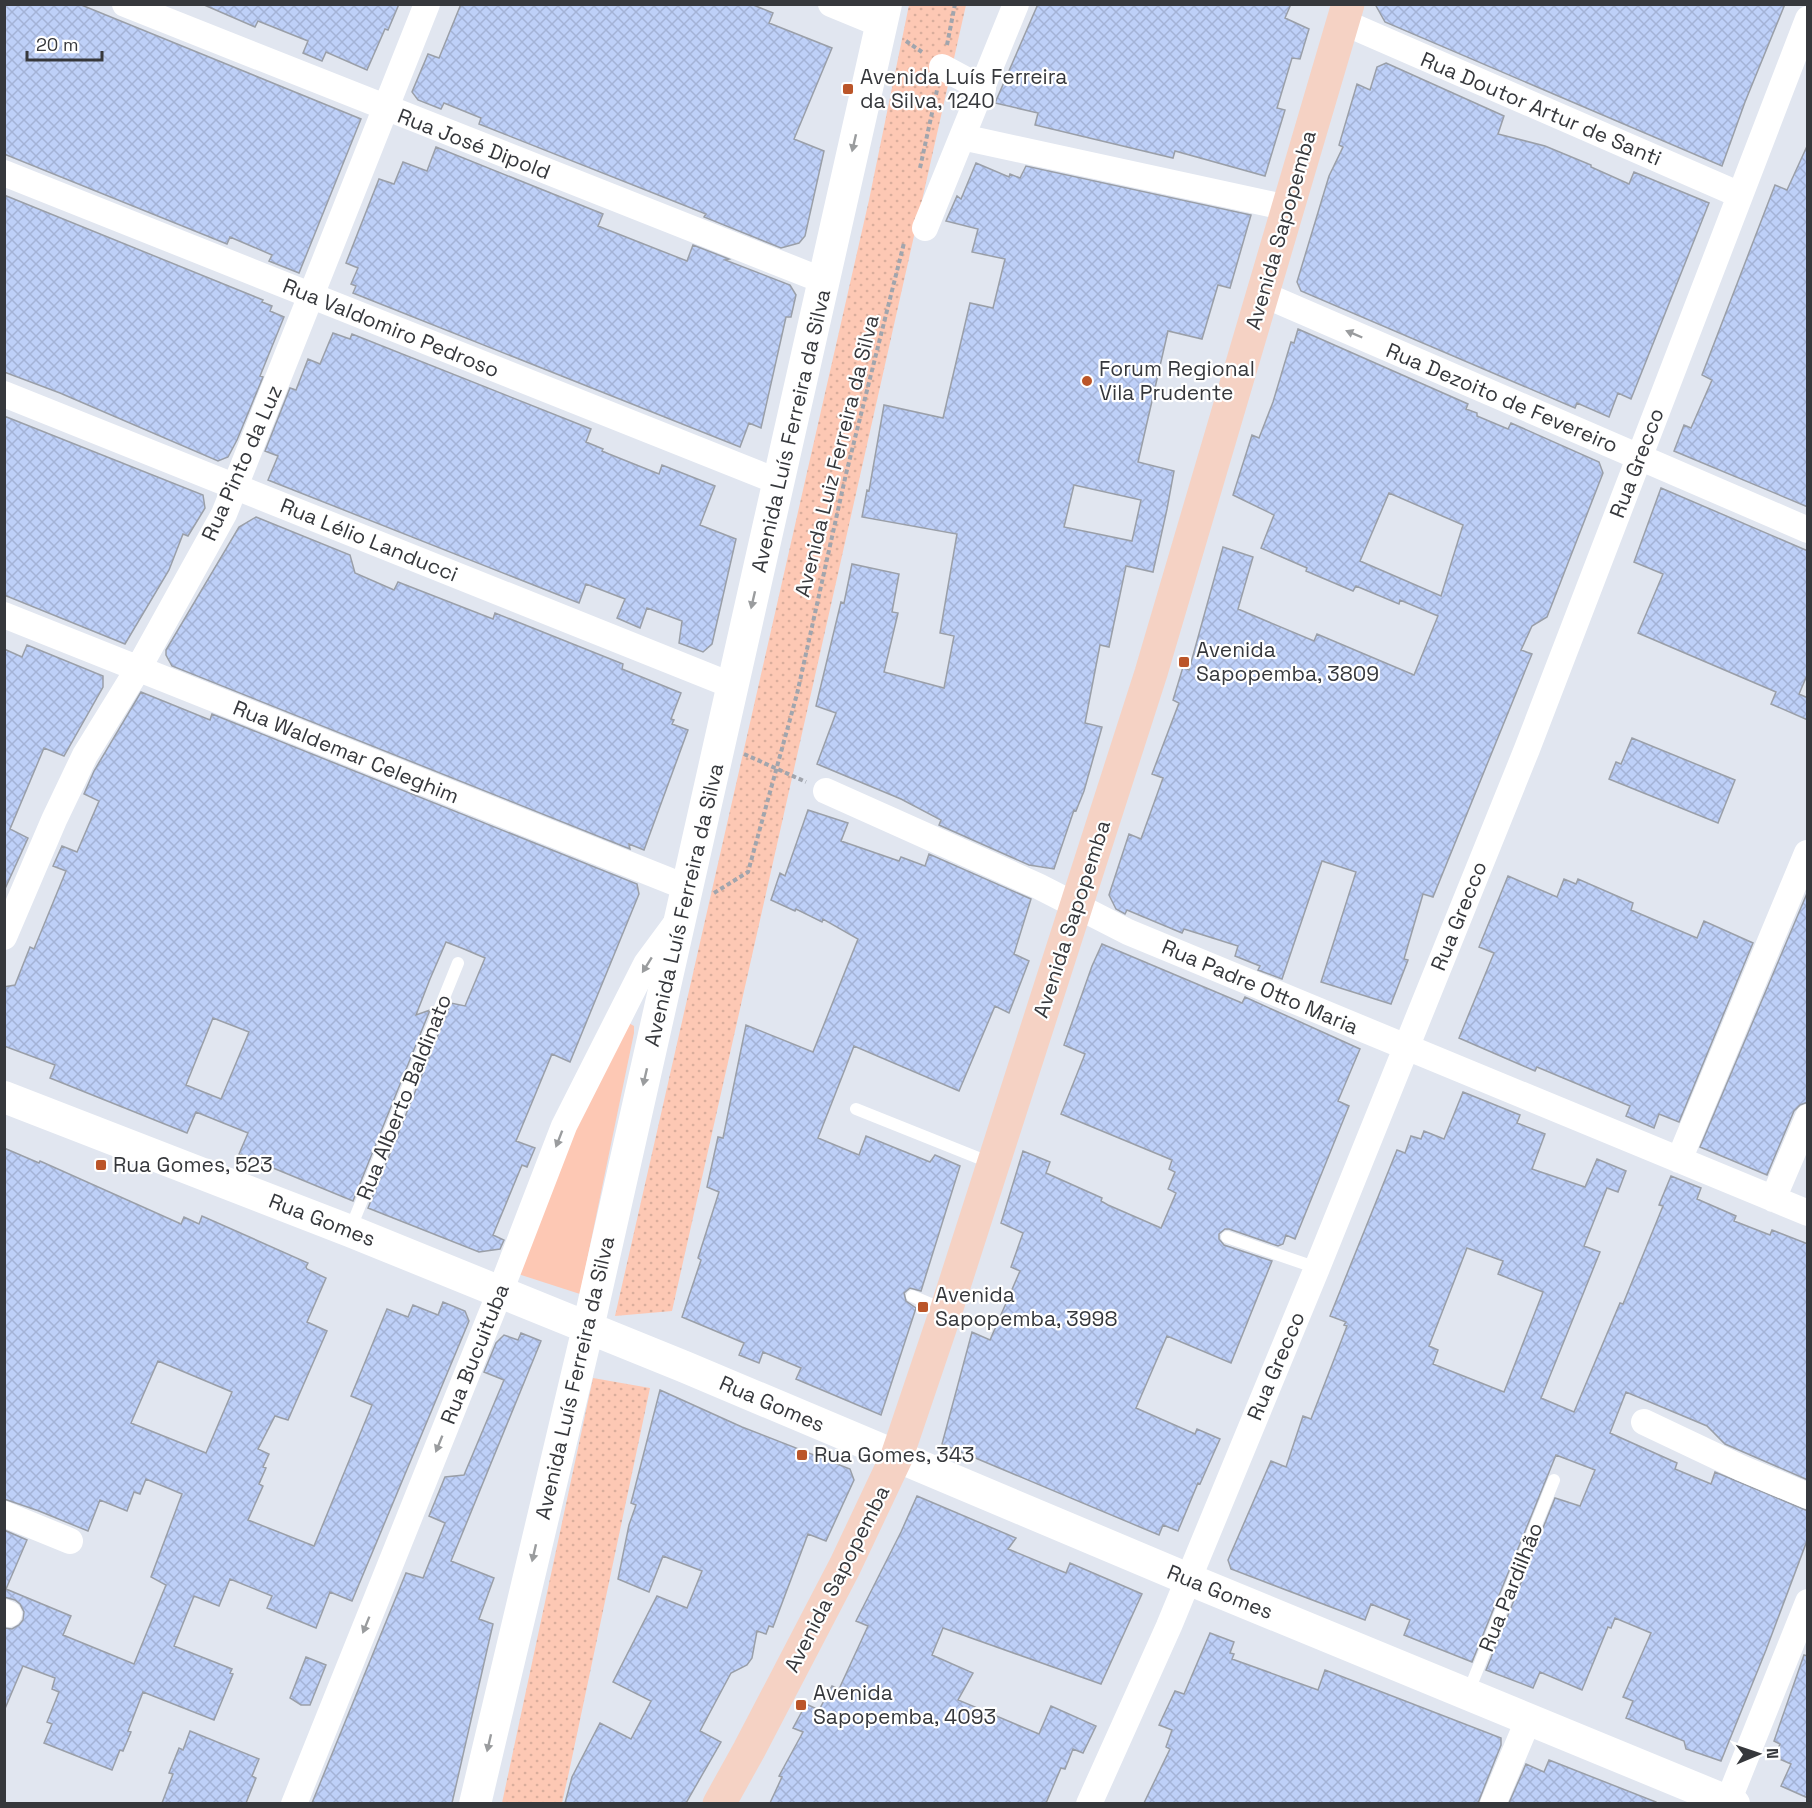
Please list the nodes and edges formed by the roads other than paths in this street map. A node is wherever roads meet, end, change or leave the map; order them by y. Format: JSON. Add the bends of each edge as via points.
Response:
{"nodes":[{"id":1,"x":125,"y":4,"type":"edge"},
{"id":2,"x":427,"y":4,"type":"edge"},
{"id":3,"x":831,"y":4,"type":"edge"},
{"id":4,"x":1016,"y":4,"type":"edge"},
{"id":5,"x":1345,"y":13,"type":"edge"},
{"id":6,"x":884,"y":15,"type":"edge"},
{"id":7,"x":1808,"y":19,"type":"edge"},
{"id":8,"x":942,"y":66,"type":"road end"},
{"id":9,"x":983,"y":89,"type":"junction"},
{"id":10,"x":386,"y":109,"type":"junction"},
{"id":11,"x":962,"y":137,"type":"junction"},
{"id":12,"x":4,"y":173,"type":"edge"},
{"id":13,"x":1740,"y":195,"type":"junction"},
{"id":14,"x":1288,"y":208,"type":"junction"},
{"id":15,"x":915,"y":232,"type":"road end"},
{"id":16,"x":824,"y":281,"type":"junction"},
{"id":17,"x":1262,"y":294,"type":"junction"},
{"id":18,"x":312,"y":297,"type":"junction"},
{"id":19,"x":4,"y":394,"type":"edge"},
{"id":20,"x":1639,"y":457,"type":"junction"},
{"id":21,"x":779,"y":482,"type":"junction"},
{"id":22,"x":236,"y":486,"type":"junction"},
{"id":23,"x":1808,"y":530,"type":"edge"},
{"id":24,"x":4,"y":615,"type":"edge"},
{"id":25,"x":138,"y":669,"type":"junction"},
{"id":26,"x":733,"y":686,"type":"junction"},
{"id":27,"x":825,"y":791,"type":"road end"},
{"id":28,"x":1807,"y":853,"type":"edge"},
{"id":29,"x":694,"y":900,"type":"junction"},
{"id":30,"x":1076,"y":906,"type":"junction"},
{"id":31,"x":4,"y":937,"type":"edge"},
{"id":32,"x":458,"y":963,"type":"dead end"},
{"id":33,"x":1406,"y":1047,"type":"junction"},
{"id":34,"x":4,"y":1097,"type":"edge"},
{"id":35,"x":855,"y":1109,"type":"dead end"},
{"id":36,"x":1808,"y":1117,"type":"edge"},
{"id":37,"x":1679,"y":1160,"type":"junction"},
{"id":38,"x":993,"y":1164,"type":"junction"},
{"id":39,"x":1773,"y":1199,"type":"junction"},
{"id":40,"x":1808,"y":1213,"type":"edge"},
{"id":41,"x":350,"y":1231,"type":"junction"},
{"id":42,"x":1227,"y":1237,"type":"dead end"},
{"id":43,"x":1317,"y":1268,"type":"junction"},
{"id":44,"x":500,"y":1292,"type":"junction"},
{"id":45,"x":912,"y":1296,"type":"dead end"},
{"id":46,"x":946,"y":1311,"type":"junction"},
{"id":47,"x":588,"y":1328,"type":"junction"},
{"id":48,"x":1644,"y":1422,"type":"dead end"},
{"id":49,"x":897,"y":1456,"type":"junction"},
{"id":50,"x":1554,"y":1480,"type":"dead end"},
{"id":51,"x":1808,"y":1496,"type":"edge"},
{"id":52,"x":4,"y":1514,"type":"edge"},
{"id":53,"x":70,"y":1541,"type":"dead end"},
{"id":54,"x":1188,"y":1579,"type":"junction"},
{"id":55,"x":1808,"y":1602,"type":"edge"},
{"id":56,"x":1468,"y":1694,"type":"junction"},
{"id":57,"x":1528,"y":1718,"type":"junction"},
{"id":58,"x":294,"y":1803,"type":"edge"},
{"id":59,"x":475,"y":1803,"type":"edge"},
{"id":60,"x":719,"y":1803,"type":"edge"},
{"id":61,"x":1089,"y":1803,"type":"edge"},
{"id":62,"x":1493,"y":1803,"type":"edge"},
{"id":63,"x":1730,"y":1803,"type":"edge"}],
"edges":[{"from":1,"to":10,"type":"street","name":"Rua José Dipold"},
{"from":2,"to":10,"type":"street","name":"Rua Pinto da Luz"},
{"from":3,"to":6,"type":"street"},
{"from":4,"to":9,"type":"street"},
{"from":5,"to":13,"type":"street","name":"Rua Doutor Artur de Santi"},
{"from":5,"to":14,"type":"main road","name":"Avenida Sapopemba"},
{"from":6,"to":16,"type":"street","name":"Avenida Luís Ferreira da Silva","one_way":true},
{"from":7,"to":13,"type":"street","name":"Rua Grecco"},
{"from":8,"to":9,"type":"street"},
{"from":9,"to":11,"type":"street"},
{"from":10,"to":16,"type":"street","name":"Rua José Dipold"},
{"from":10,"to":18,"type":"street","name":"Rua Pinto da Luz"},
{"from":11,"to":14,"type":"street"},
{"from":11,"to":15,"type":"street"},
{"from":12,"to":18,"type":"street","name":"Rua Valdomiro Pedroso"},
{"from":13,"to":20,"type":"street","name":"Rua Grecco"},
{"from":14,"to":17,"type":"main road","name":"Avenida Sapopemba"},
{"from":16,"to":21,"type":"street","name":"Avenida Luís Ferreira da Silva"},
{"from":20,"to":17,"type":"street","name":"Rua Dezoito de Fevereiro","one_way":true},
{"from":17,"to":30,"type":"main road","name":"Avenida Sapopemba","via":[[1151,674]]},
{"from":18,"to":21,"type":"street","name":"Rua Valdomiro Pedroso"},
{"from":18,"to":22,"type":"street","name":"Rua Pinto da Luz"},
{"from":19,"to":22,"type":"street","name":"Rua Lélio Landucci"},
{"from":20,"to":23,"type":"street","name":"Rua Dezoito de Fevereiro"},
{"from":20,"to":33,"type":"street","name":"Rua Grecco","via":[[1527,749]]},
{"from":21,"to":26,"type":"street","name":"Avenida Luís Ferreira da Silva","one_way":true},
{"from":22,"to":25,"type":"street","name":"Rua Pinto da Luz"},
{"from":22,"to":26,"type":"street","name":"Rua Lélio Landucci"},
{"from":24,"to":25,"type":"street","name":"Rua Waldemar Celeghim"},
{"from":25,"to":29,"type":"street","name":"Rua Waldemar Celeghim"},
{"from":25,"to":31,"type":"street","name":"Rua Pinto da Luz","via":[[85,755]]},
{"from":26,"to":29,"type":"street","name":"Avenida Luís Ferreira da Silva"},
{"from":27,"to":30,"type":"street","name":"Rua Padre Otto Maria"},
{"from":28,"to":37,"type":"street"},
{"from":29,"to":44,"type":"street","name":"Rua Bucuituba","one_way":true,"via":[[646,964],[564,1126]]},
{"from":29,"to":47,"type":"street","name":"Avenida Luís Ferreira da Silva","one_way":true},
{"from":30,"to":33,"type":"street","name":"Rua Padre Otto Maria","via":[[1128,932]]},
{"from":30,"to":38,"type":"main road","name":"Avenida Sapopemba"},
{"from":32,"to":41,"type":"lane","name":"Rua Alberto Baldinato"},
{"from":33,"to":37,"type":"street","name":"Rua Padre Otto Maria"},
{"from":33,"to":43,"type":"street","name":"Rua Grecco"},
{"from":34,"to":41,"type":"street","name":"Rua Gomes"},
{"from":35,"to":38,"type":"lane"},
{"from":36,"to":39,"type":"street"},
{"from":37,"to":39,"type":"street","name":"Rua Padre Otto Maria"},
{"from":38,"to":46,"type":"main road","name":"Avenida Sapopemba"},
{"from":39,"to":40,"type":"street","name":"Rua Padre Otto Maria"},
{"from":41,"to":44,"type":"street","name":"Rua Gomes"},
{"from":42,"to":43,"type":"lane"},
{"from":43,"to":54,"type":"street","name":"Rua Grecco"},
{"from":44,"to":47,"type":"street","name":"Rua Gomes"},
{"from":44,"to":58,"type":"street","name":"Rua Bucuituba","one_way":true},
{"from":45,"to":46,"type":"lane"},
{"from":46,"to":49,"type":"main road","name":"Avenida Sapopemba"},
{"from":47,"to":49,"type":"street","name":"Rua Gomes"},
{"from":47,"to":59,"type":"street","name":"Avenida Luís Ferreira da Silva","one_way":true},
{"from":48,"to":51,"type":"street"},
{"from":49,"to":54,"type":"street","name":"Rua Gomes"},
{"from":49,"to":60,"type":"main road","name":"Avenida Sapopemba","via":[[845,1566]]},
{"from":50,"to":56,"type":"lane","name":"Rua Pardilhão"},
{"from":52,"to":53,"type":"street"},
{"from":54,"to":56,"type":"street","name":"Rua Gomes"},
{"from":54,"to":61,"type":"street","name":"Rua Grecco"},
{"from":55,"to":63,"type":"street"},
{"from":56,"to":57,"type":"street","name":"Rua Gomes"},
{"from":57,"to":62,"type":"street"},
{"from":57,"to":63,"type":"street","name":"Rua Gomes"}]}
